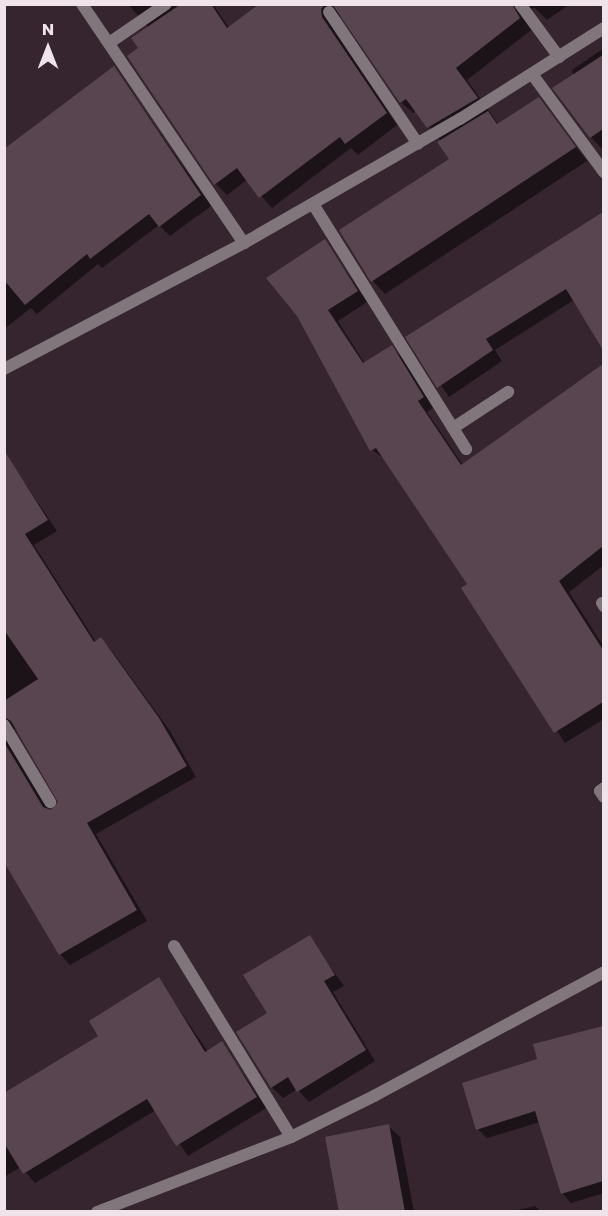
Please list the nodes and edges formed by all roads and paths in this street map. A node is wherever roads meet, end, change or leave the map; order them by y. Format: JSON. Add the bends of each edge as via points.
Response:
{"nodes":[{"id":1,"x":82,"y":4,"type":"edge"},
{"id":2,"x":166,"y":4,"type":"edge"},
{"id":3,"x":520,"y":4,"type":"edge"},
{"id":4,"x":329,"y":12,"type":"dead end"},
{"id":5,"x":603,"y":28,"type":"edge"},
{"id":6,"x":109,"y":43,"type":"junction"},
{"id":7,"x":559,"y":57,"type":"junction"},
{"id":8,"x":532,"y":74,"type":"junction"},
{"id":9,"x":418,"y":144,"type":"junction"},
{"id":10,"x":603,"y":172,"type":"edge"},
{"id":11,"x":313,"y":204,"type":"junction"},
{"id":12,"x":244,"y":243,"type":"junction"},
{"id":13,"x":4,"y":369,"type":"edge"},
{"id":14,"x":508,"y":392,"type":"dead end"},
{"id":15,"x":453,"y":428,"type":"junction"},
{"id":16,"x":466,"y":449,"type":"dead end"},
{"id":17,"x":4,"y":725,"type":"edge"},
{"id":18,"x":603,"y":788,"type":"edge"},
{"id":19,"x":603,"y":797,"type":"edge"},
{"id":20,"x":50,"y":802,"type":"dead end"},
{"id":21,"x":174,"y":946,"type":"dead end"},
{"id":22,"x":603,"y":972,"type":"edge"},
{"id":23,"x":291,"y":1137,"type":"junction"},
{"id":24,"x":97,"y":1212,"type":"edge"}],
"edges":[{"from":1,"to":6,"type":"street"},
{"from":2,"to":6,"type":"street"},
{"from":3,"to":7,"type":"street"},
{"from":4,"to":9,"type":"street"},
{"from":5,"to":7,"type":"street"},
{"from":6,"to":12,"type":"street"},
{"from":7,"to":8,"type":"street"},
{"from":8,"to":9,"type":"street"},
{"from":8,"to":10,"type":"street"},
{"from":9,"to":11,"type":"street"},
{"from":11,"to":12,"type":"street"},
{"from":11,"to":15,"type":"street"},
{"from":12,"to":13,"type":"street"},
{"from":14,"to":15,"type":"street"},
{"from":15,"to":16,"type":"street"},
{"from":17,"to":20,"type":"street"},
{"from":18,"to":19,"type":"street"},
{"from":21,"to":23,"type":"street"},
{"from":22,"to":23,"type":"street"},
{"from":23,"to":24,"type":"street"}]}
